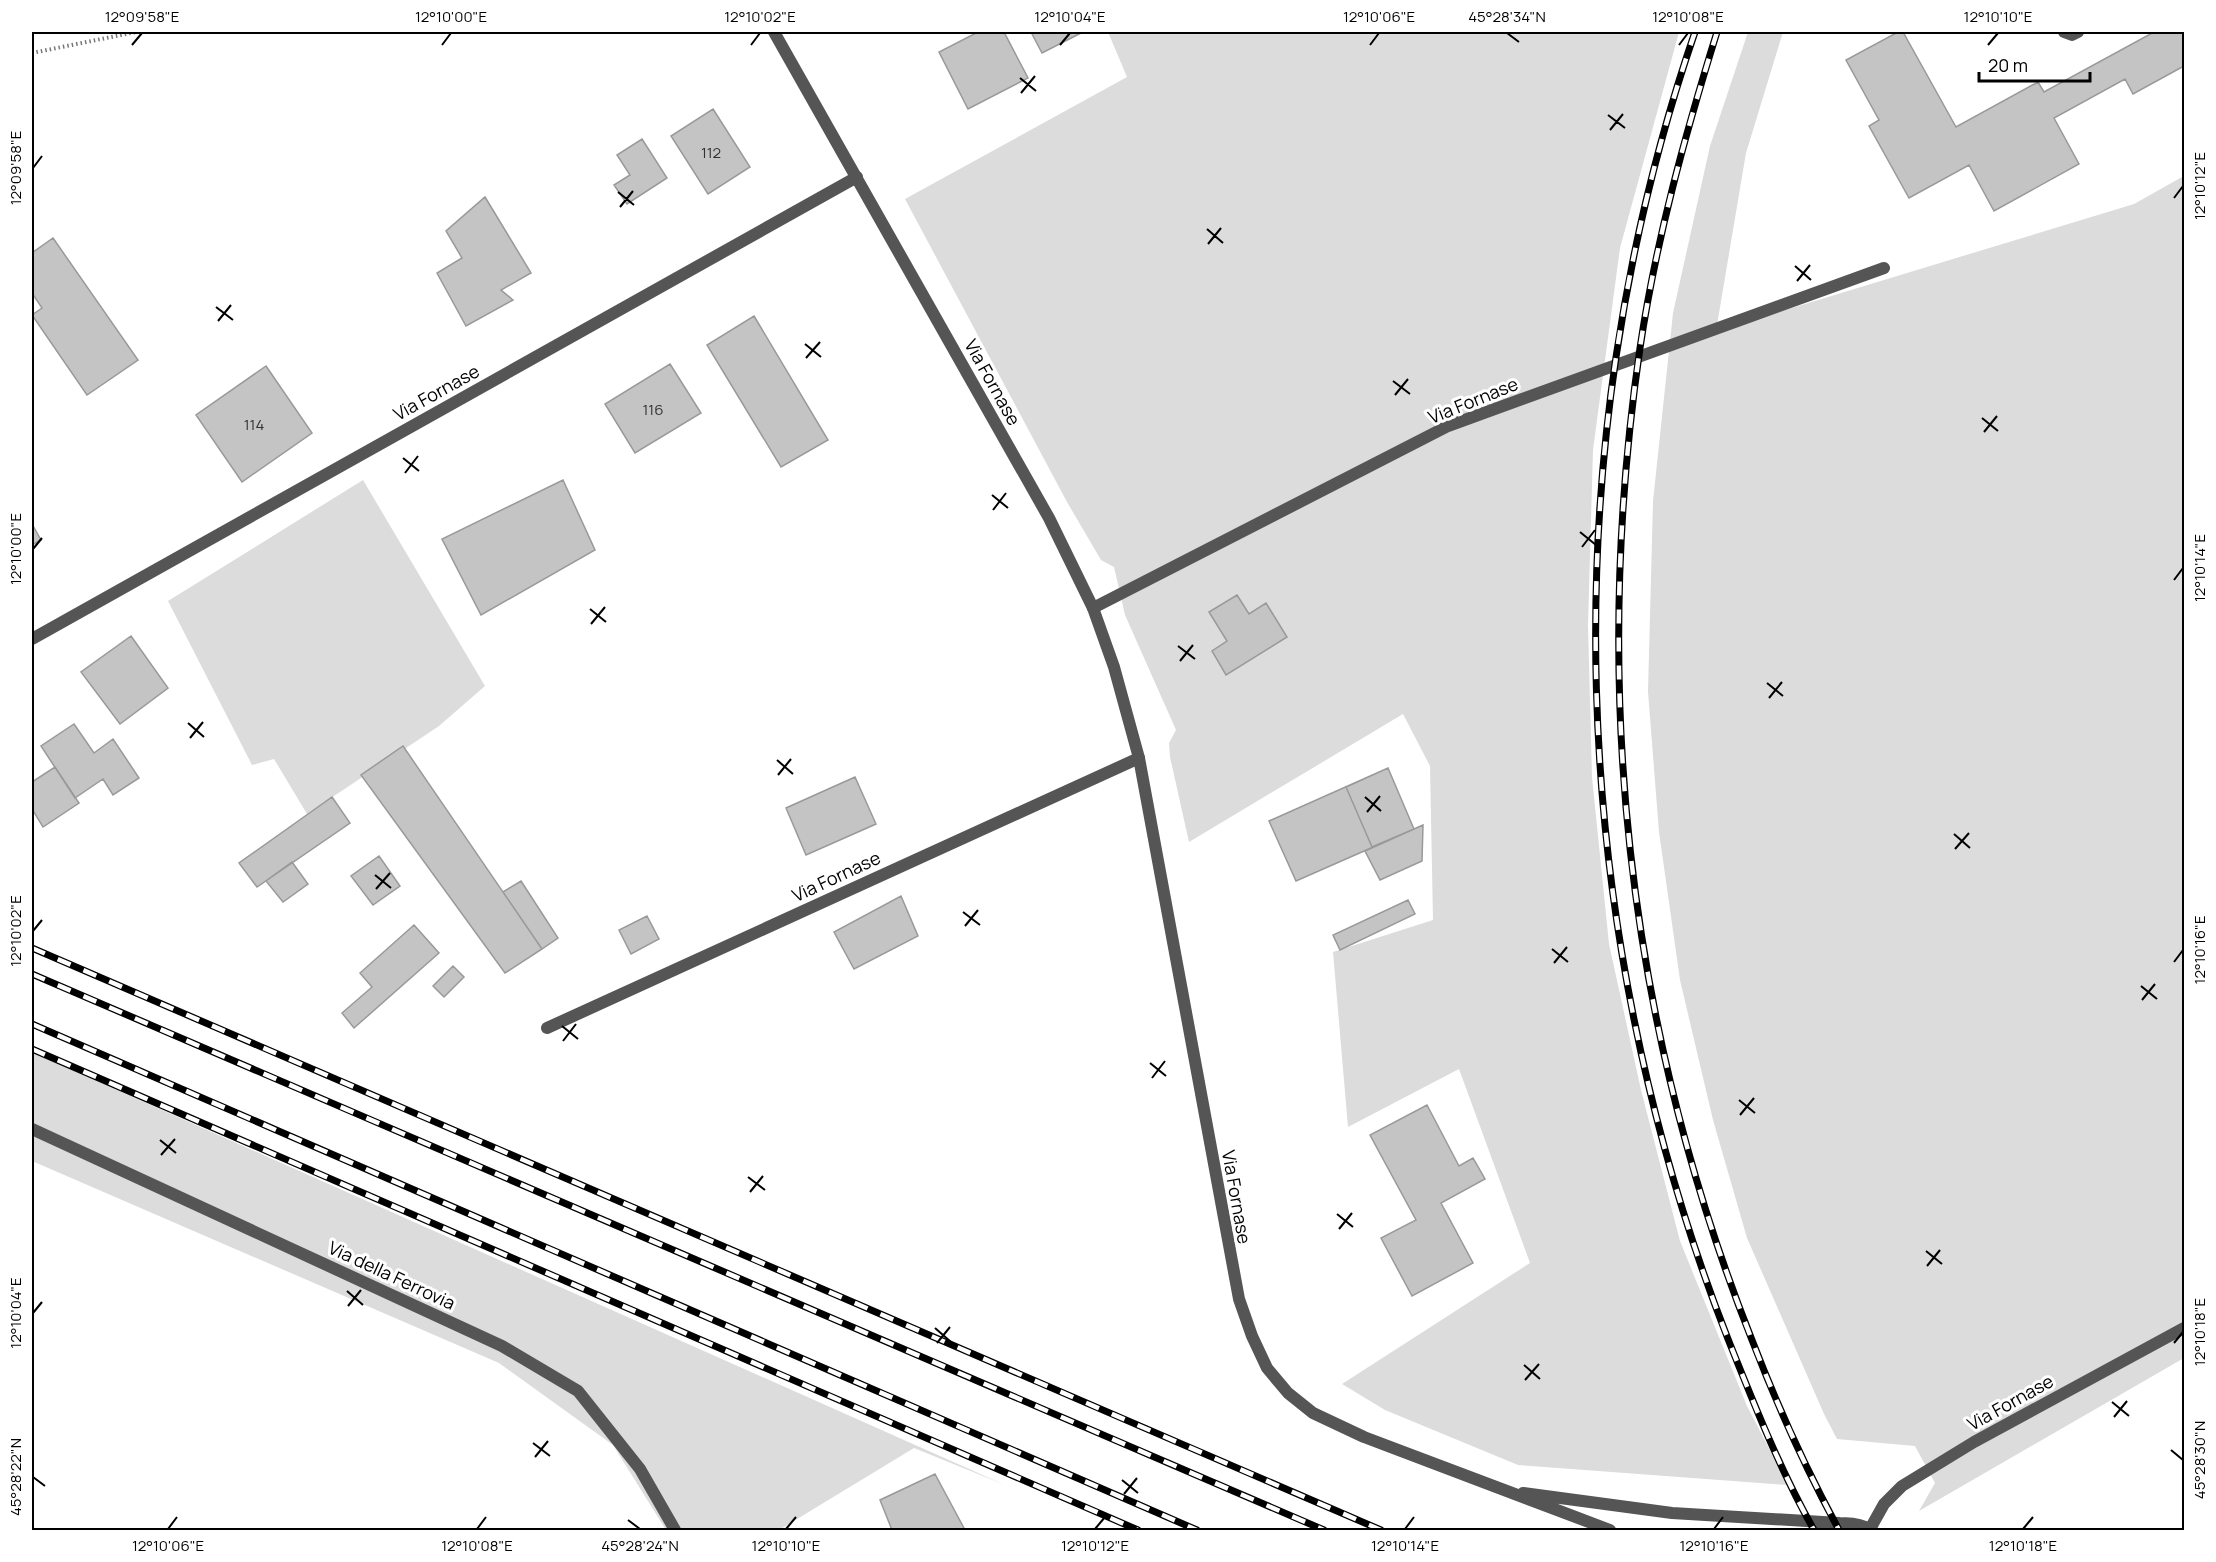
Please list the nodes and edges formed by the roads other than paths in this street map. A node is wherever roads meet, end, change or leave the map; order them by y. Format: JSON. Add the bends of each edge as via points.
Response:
{"nodes":[{"id":1,"x":774,"y":32,"type":"edge"},
{"id":2,"x":2064,"y":32,"type":"edge"},
{"id":3,"x":2078,"y":32,"type":"edge"},
{"id":4,"x":857,"y":177,"type":"junction"},
{"id":5,"x":1884,"y":268,"type":"dead end"},
{"id":6,"x":1093,"y":608,"type":"junction"},
{"id":7,"x":32,"y":639,"type":"edge"},
{"id":8,"x":1139,"y":758,"type":"junction"},
{"id":9,"x":547,"y":1028,"type":"dead end"},
{"id":10,"x":32,"y":1129,"type":"edge"},
{"id":11,"x":2184,"y":1328,"type":"edge"},
{"id":12,"x":1507,"y":1491,"type":"junction"},
{"id":13,"x":1839,"y":1523,"type":"junction"},
{"id":14,"x":675,"y":1530,"type":"edge"},
{"id":15,"x":1610,"y":1530,"type":"edge"},
{"id":16,"x":1819,"y":1530,"type":"edge"},
{"id":17,"x":1871,"y":1530,"type":"edge"}],
"edges":[{"from":1,"to":4,"type":"street","name":"Via Fornase"},
{"from":2,"to":3,"type":"street"},
{"from":4,"to":6,"type":"street","name":"Via Fornase","via":[[1048,518]]},
{"from":4,"to":7,"type":"street","name":"Via Fornase"},
{"from":5,"to":6,"type":"street","name":"Via Fornase","via":[[1448,426]]},
{"from":6,"to":8,"type":"street","name":"Via Fornase"},
{"from":8,"to":9,"type":"street","name":"Via Fornase"},
{"from":8,"to":12,"type":"street","name":"Via Fornase","via":[[1239,1299],[1267,1368],[1288,1393],[1313,1413],[1364,1437]]},
{"from":10,"to":14,"type":"street","name":"Via della Ferrovia","via":[[502,1346],[578,1391],[640,1469]]},
{"from":11,"to":17,"type":"street","name":"Via Fornase","via":[[1974,1442],[1902,1486],[1884,1504]]},
{"from":12,"to":13,"type":"street","name":"Via Fornase","via":[[1672,1513]]},
{"from":12,"to":15,"type":"street","name":"Via Fornase"},
{"from":13,"to":16,"type":"street","name":"Via Fornase"},
{"from":13,"to":17,"type":"street","name":"Via Fornase"}]}
